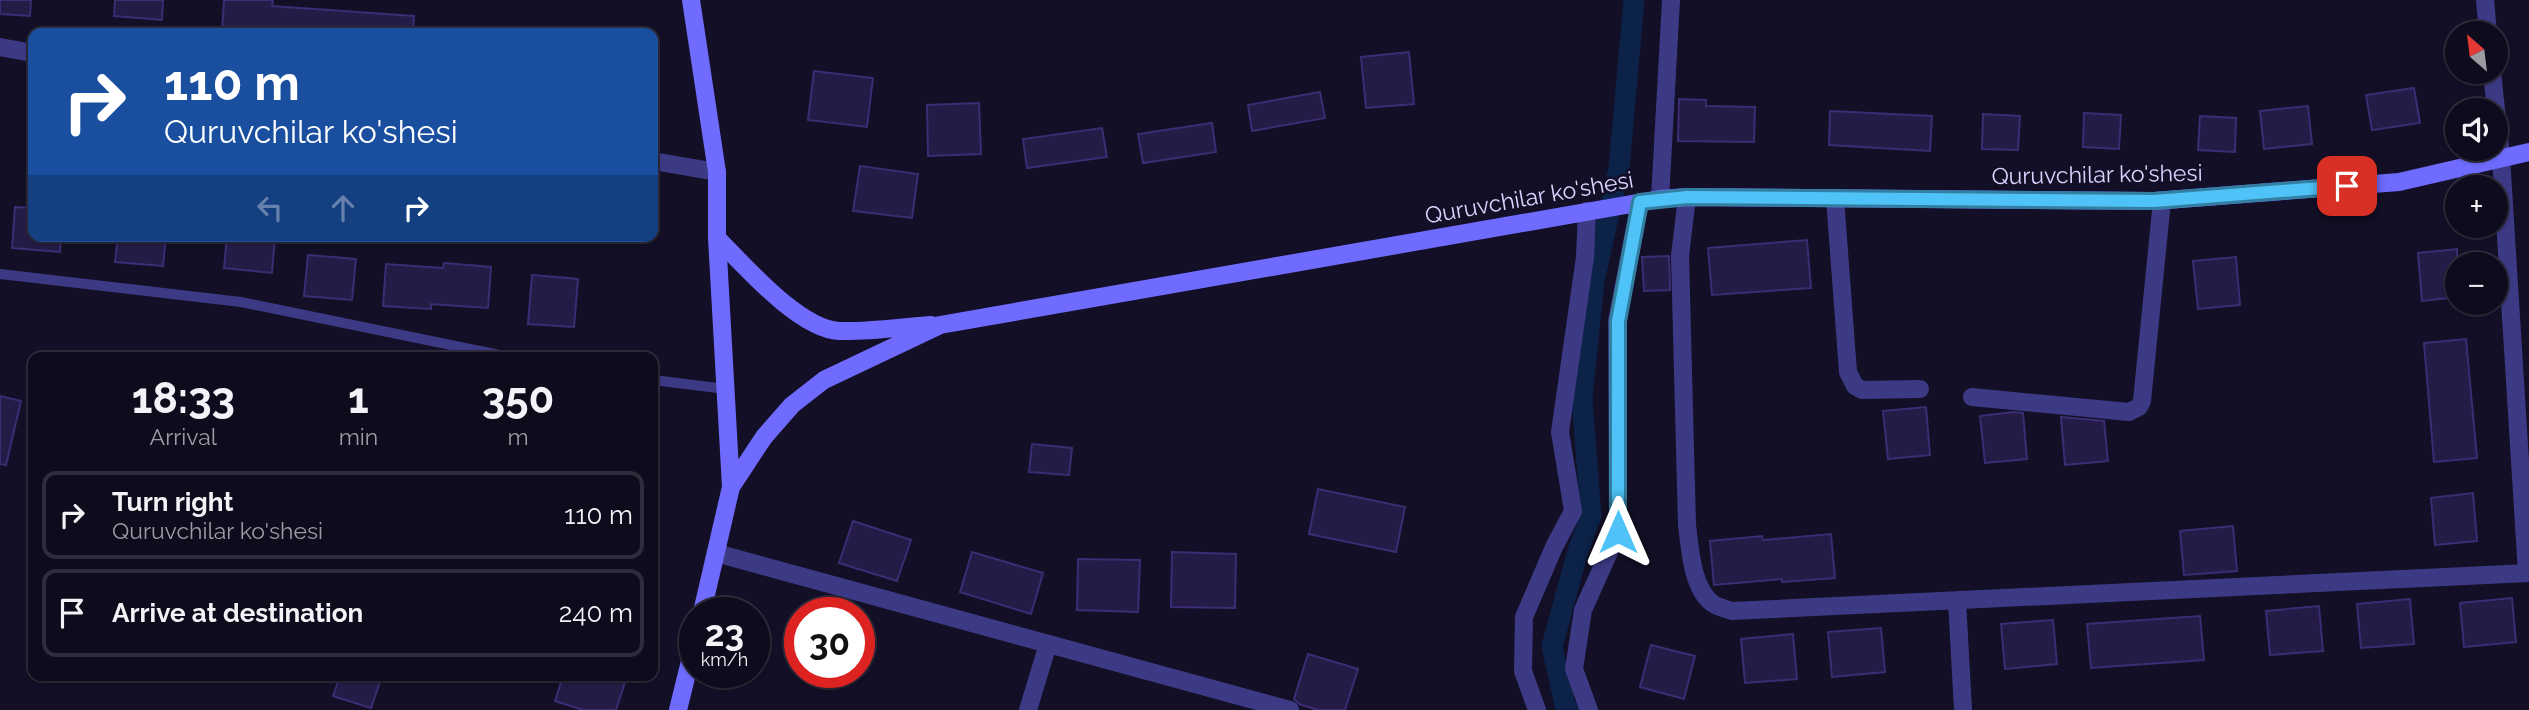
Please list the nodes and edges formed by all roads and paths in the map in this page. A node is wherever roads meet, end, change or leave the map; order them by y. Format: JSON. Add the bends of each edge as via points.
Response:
{"nodes":[{"id":1,"x":691,"y":0,"type":"edge"},
{"id":2,"x":1671,"y":0,"type":"edge"},
{"id":3,"x":2485,"y":0,"type":"edge"},
{"id":4,"x":2487,"y":21,"type":"edge"},
{"id":5,"x":0,"y":47,"type":"edge"},
{"id":6,"x":28,"y":52,"type":"edge"},
{"id":7,"x":2529,"y":152,"type":"edge"},
{"id":8,"x":2508,"y":156,"type":"edge"},
{"id":9,"x":2485,"y":161,"type":"edge"},
{"id":10,"x":2501,"y":161,"type":"edge"},
{"id":11,"x":658,"y":162,"type":"edge"},
{"id":12,"x":717,"y":172,"type":"junction"},
{"id":13,"x":1687,"y":197,"type":"junction"},
{"id":14,"x":1835,"y":198,"type":"junction"},
{"id":15,"x":1660,"y":199,"type":"junction"},
{"id":16,"x":2162,"y":201,"type":"junction"},
{"id":17,"x":1635,"y":203,"type":"junction"},
{"id":18,"x":1594,"y":210,"type":"junction"},
{"id":19,"x":717,"y":238,"type":"junction"},
{"id":20,"x":0,"y":274,"type":"edge"},
{"id":21,"x":940,"y":325,"type":"junction"},
{"id":22,"x":486,"y":352,"type":"edge"},
{"id":23,"x":658,"y":381,"type":"edge"},
{"id":24,"x":726,"y":389,"type":"junction"},
{"id":25,"x":1920,"y":389,"type":"dead end"},
{"id":26,"x":1972,"y":397,"type":"dead end"},
{"id":27,"x":731,"y":487,"type":"junction"},
{"id":28,"x":716,"y":553,"type":"junction"},
{"id":29,"x":2528,"y":573,"type":"edge"},
{"id":30,"x":706,"y":597,"type":"edge"},
{"id":31,"x":1956,"y":600,"type":"junction"},
{"id":32,"x":1048,"y":644,"type":"junction"},
{"id":33,"x":683,"y":688,"type":"edge"},
{"id":34,"x":678,"y":710,"type":"edge"},
{"id":35,"x":1028,"y":710,"type":"edge"},
{"id":36,"x":1290,"y":710,"type":"edge"},
{"id":37,"x":1537,"y":710,"type":"edge"},
{"id":38,"x":1589,"y":710,"type":"edge"},
{"id":39,"x":1963,"y":710,"type":"edge"}],
"edges":[{"from":1,"to":12,"type":"main road"},
{"from":2,"to":15,"type":"street"},
{"from":3,"to":4,"type":"street"},
{"from":5,"to":6,"type":"street"},
{"from":7,"to":8,"type":"main road","name":"Quruvchilar ko'shesi"},
{"from":9,"to":16,"type":"main road","name":"Quruvchilar ko'shesi","via":[[2399,182]]},
{"from":10,"to":29,"type":"street"},
{"from":11,"to":12,"type":"street"},
{"from":12,"to":19,"type":"main road"},
{"from":13,"to":14,"type":"main road","name":"Quruvchilar ko'shesi"},
{"from":13,"to":15,"type":"main road","name":"Quruvchilar ko'shesi"},
{"from":13,"to":31,"type":"street","via":[[1680,256],[1687,525],[1692,565],[1703,593],[1712,604],[1732,611]]},
{"from":14,"to":16,"type":"main road","name":"Quruvchilar ko'shesi"},
{"from":14,"to":25,"type":"street","via":[[1849,372],[1855,386],[1863,390]]},
{"from":15,"to":17,"type":"main road","name":"Quruvchilar ko'shesi"},
{"from":16,"to":26,"type":"street","via":[[2139,407],[2129,412]]},
{"from":17,"to":18,"type":"main road","name":"Quruvchilar ko'shesi"},
{"from":17,"to":38,"type":"street","via":[[1618,321],[1618,532],[1583,610],[1574,669]]},
{"from":18,"to":21,"type":"main road","name":"Quruvchilar ko'shesi"},
{"from":18,"to":37,"type":"street","via":[[1560,432],[1573,511],[1524,617],[1523,671]]},
{"from":19,"to":21,"type":"main road","via":[[806,320],[836,331]]},
{"from":19,"to":24,"type":"main road"},
{"from":20,"to":22,"type":"lane","via":[[241,302]]},
{"from":21,"to":27,"type":"main road","name":"Quruvchilar ko'shesi","via":[[824,380],[792,405],[764,437]]},
{"from":23,"to":24,"type":"lane"},
{"from":24,"to":27,"type":"main road"},
{"from":27,"to":28,"type":"main road","name":"Quruvchilar ko'shesi"},
{"from":28,"to":30,"type":"main road","name":"Quruvchilar ko'shesi"},
{"from":28,"to":32,"type":"street"},
{"from":29,"to":31,"type":"street"},
{"from":31,"to":39,"type":"street"},
{"from":32,"to":35,"type":"street"},
{"from":32,"to":36,"type":"street"},
{"from":33,"to":34,"type":"main road"}]}
